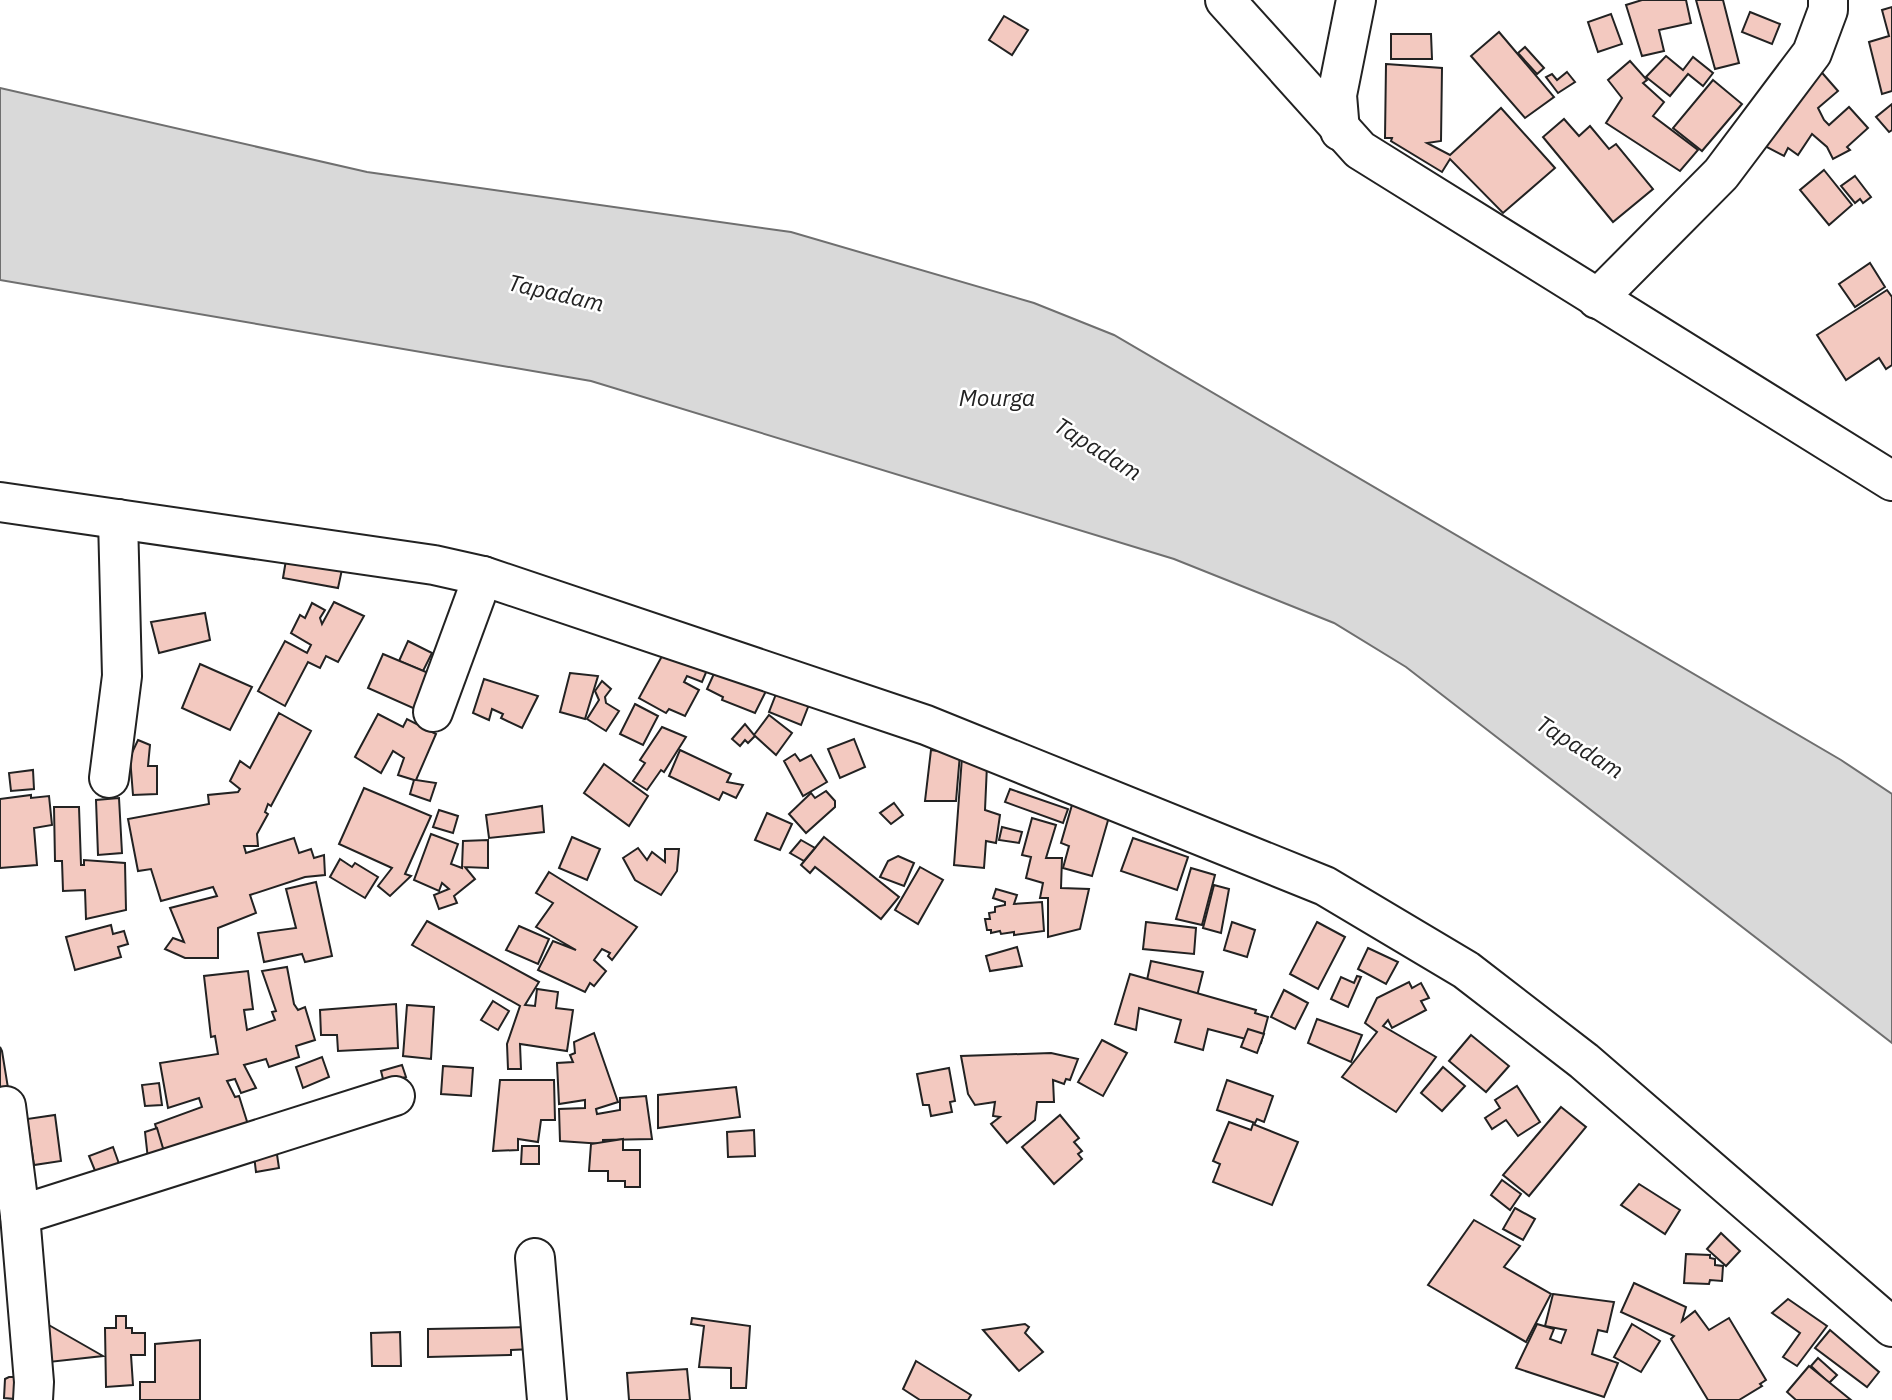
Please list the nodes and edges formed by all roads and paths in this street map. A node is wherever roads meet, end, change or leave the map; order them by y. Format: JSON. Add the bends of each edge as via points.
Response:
{"nodes":[{"id":1,"x":1225,"y":0,"type":"edge"},
{"id":2,"x":1356,"y":0,"type":"edge"},
{"id":3,"x":1828,"y":0,"type":"edge"},
{"id":4,"x":1339,"y":131,"type":"junction"},
{"id":5,"x":1597,"y":299,"type":"junction"},
{"id":6,"x":1892,"y":481,"type":"edge"},
{"id":7,"x":0,"y":502,"type":"edge"},
{"id":8,"x":118,"y":519,"type":"junction"},
{"id":9,"x":483,"y":576,"type":"junction"},
{"id":10,"x":433,"y":712,"type":"dead end"},
{"id":11,"x":109,"y":778,"type":"dead end"},
{"id":12,"x":395,"y":1096,"type":"dead end"},
{"id":13,"x":6,"y":1106,"type":"dead end"},
{"id":14,"x":20,"y":1215,"type":"junction"},
{"id":15,"x":536,"y":1258,"type":"dead end"},
{"id":16,"x":1892,"y":1328,"type":"edge"},
{"id":17,"x":33,"y":1400,"type":"edge"},
{"id":18,"x":547,"y":1400,"type":"edge"}],
"edges":[{"from":1,"to":4,"type":"street"},
{"from":2,"to":4,"type":"street","via":[[1337,95]]},
{"from":3,"to":5,"type":"street","via":[[1812,52],[1721,174]]},
{"from":4,"to":5,"type":"street","via":[[1360,150]]},
{"from":5,"to":6,"type":"street"},
{"from":7,"to":8,"type":"street"},
{"from":8,"to":9,"type":"street"},
{"from":8,"to":11,"type":"street","via":[[122,676]]},
{"from":9,"to":10,"type":"street"},
{"from":9,"to":16,"type":"street","via":[[926,725],[1325,886],[1466,970],[1584,1061]]},
{"from":12,"to":14,"type":"street"},
{"from":13,"to":14,"type":"street"},
{"from":14,"to":17,"type":"street"},
{"from":15,"to":18,"type":"street"}]}
